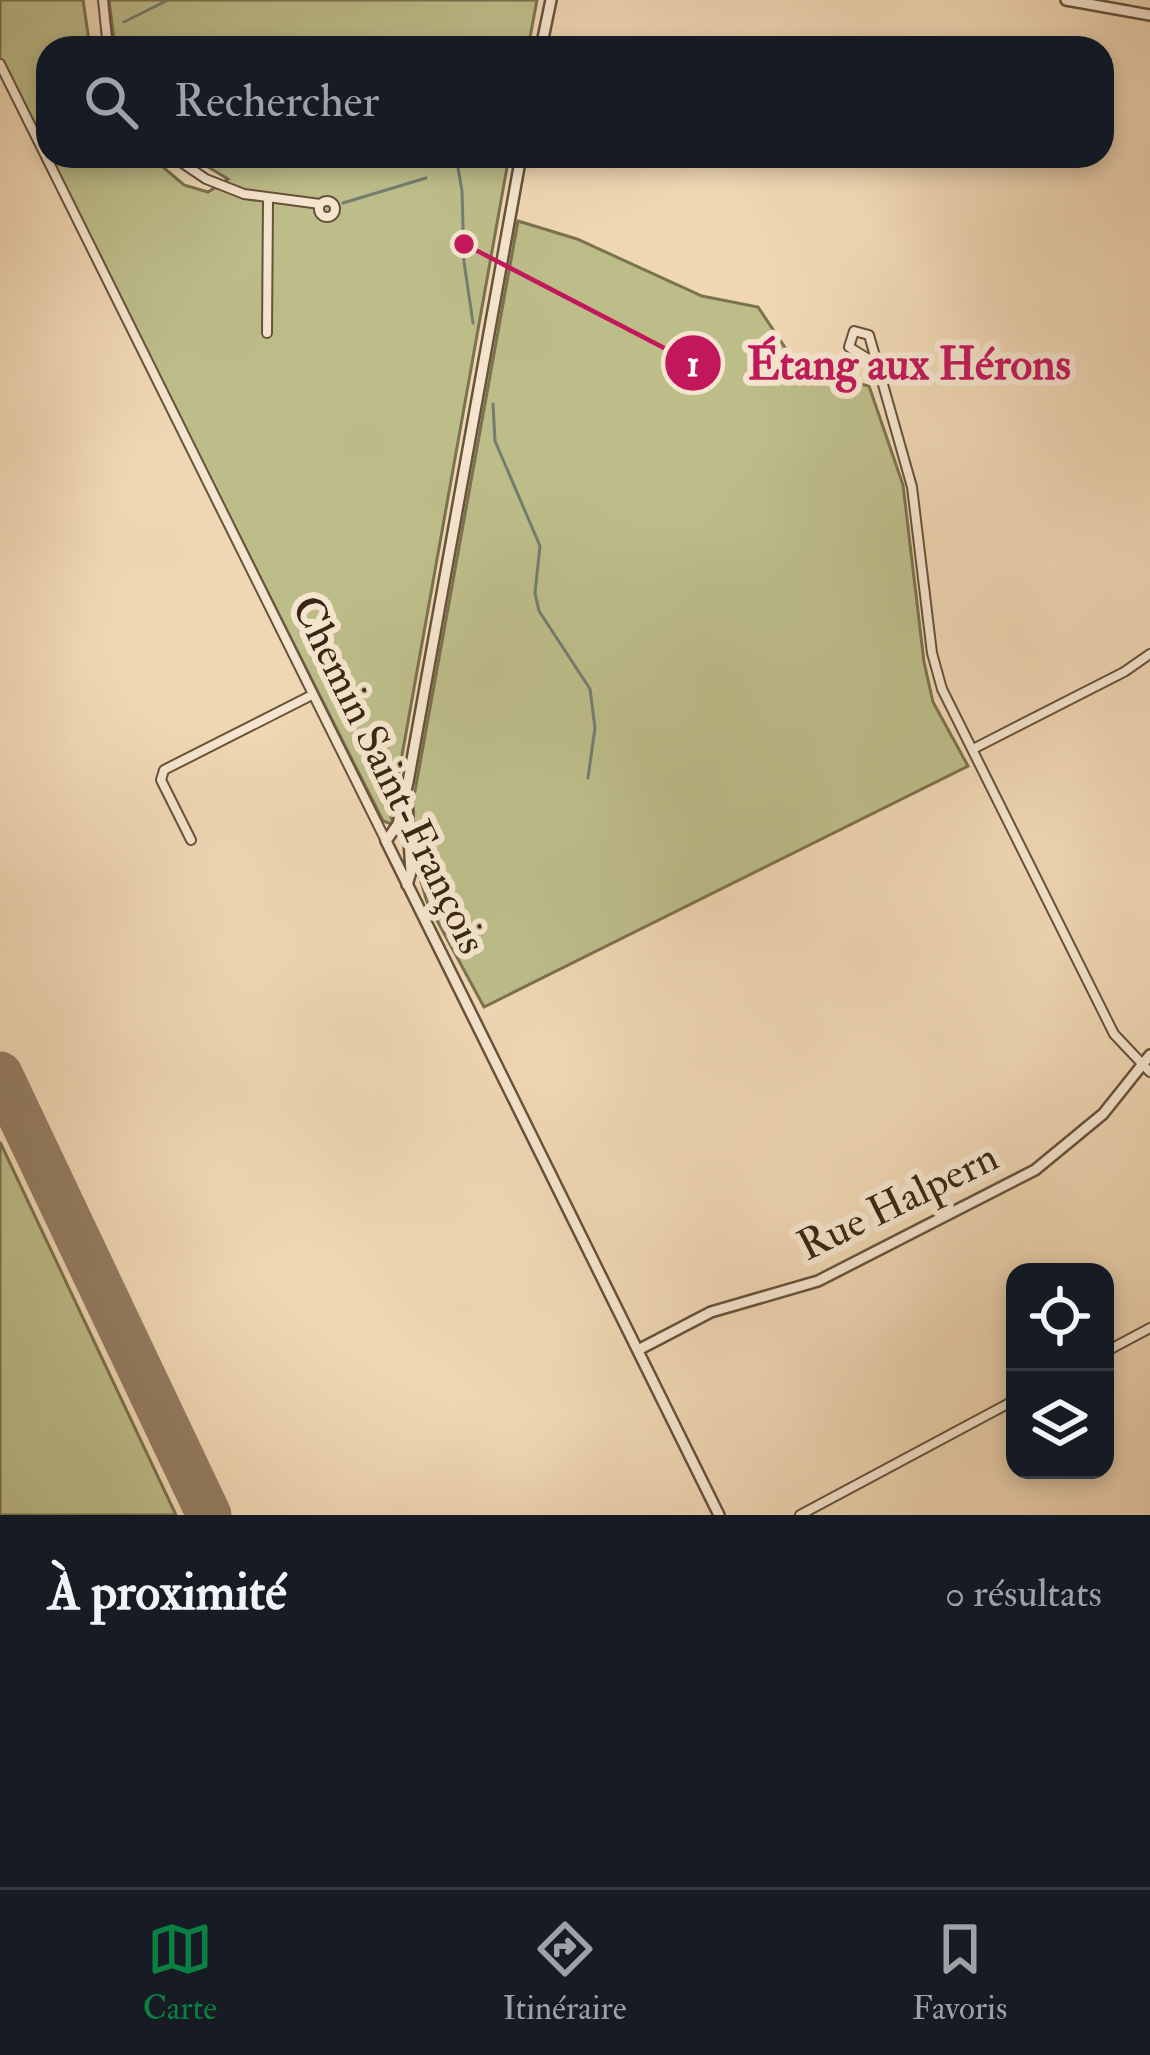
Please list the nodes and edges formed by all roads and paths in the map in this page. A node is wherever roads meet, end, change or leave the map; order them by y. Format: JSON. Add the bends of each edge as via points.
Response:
{"nodes":[{"id":1,"x":103,"y":0,"type":"edge"},
{"id":2,"x":550,"y":0,"type":"edge"},
{"id":3,"x":1066,"y":0,"type":"edge"},
{"id":4,"x":1150,"y":15,"type":"edge"},
{"id":5,"x":107,"y":36,"type":"edge"},
{"id":6,"x":544,"y":36,"type":"edge"},
{"id":7,"x":0,"y":64,"type":"edge"},
{"id":8,"x":36,"y":137,"type":"edge"},
{"id":9,"x":51,"y":168,"type":"edge"},
{"id":10,"x":192,"y":168,"type":"edge"},
{"id":11,"x":519,"y":168,"type":"edge"},
{"id":12,"x":268,"y":200,"type":"junction"},
{"id":13,"x":320,"y":204,"type":"dead end"},
{"id":14,"x":267,"y":333,"type":"dead end"},
{"id":15,"x":875,"y":363,"type":"junction"},
{"id":16,"x":1150,"y":654,"type":"edge"},
{"id":17,"x":312,"y":695,"type":"junction"},
{"id":18,"x":973,"y":749,"type":"junction"},
{"id":19,"x":408,"y":782,"type":"junction"},
{"id":20,"x":191,"y":841,"type":"dead end"},
{"id":21,"x":386,"y":842,"type":"junction"},
{"id":22,"x":407,"y":885,"type":"junction"},
{"id":23,"x":1148,"y":1064,"type":"edge"},
{"id":24,"x":1150,"y":1328,"type":"edge"},
{"id":25,"x":1114,"y":1347,"type":"edge"},
{"id":26,"x":638,"y":1350,"type":"junction"},
{"id":27,"x":1006,"y":1405,"type":"edge"},
{"id":28,"x":719,"y":1515,"type":"edge"},
{"id":29,"x":800,"y":1515,"type":"edge"}],
"edges":[{"from":1,"to":5,"type":"street"},
{"from":2,"to":6,"type":"street"},
{"from":3,"to":4,"type":"street"},
{"from":7,"to":8,"type":"street","name":"Chemin Saint-François"},
{"from":9,"to":17,"type":"street","name":"Chemin Saint-François"},
{"from":10,"to":12,"type":"street"},
{"from":11,"to":19,"type":"street"},
{"from":12,"to":13,"type":"street"},
{"from":12,"to":14,"type":"street"},
{"from":15,"to":15,"type":"street","via":[[869,335],[851,334],[849,347]]},
{"from":15,"to":18,"type":"street","via":[[912,487],[932,653]]},
{"from":16,"to":18,"type":"street"},
{"from":17,"to":20,"type":"street","via":[[164,770],[161,780]]},
{"from":17,"to":21,"type":"street","name":"Chemin Saint-François"},
{"from":18,"to":23,"type":"street","via":[[1114,1034]]},
{"from":19,"to":21,"type":"street"},
{"from":19,"to":22,"type":"street"},
{"from":21,"to":22,"type":"street","name":"Chemin Saint-François"},
{"from":22,"to":26,"type":"street","name":"Chemin Saint-François"},
{"from":23,"to":26,"type":"street","name":"Rue Halpern","via":[[1035,1170],[818,1281],[711,1312]]},
{"from":24,"to":25,"type":"street"},
{"from":26,"to":28,"type":"street","name":"Chemin Saint-François"},
{"from":27,"to":29,"type":"street"}]}
